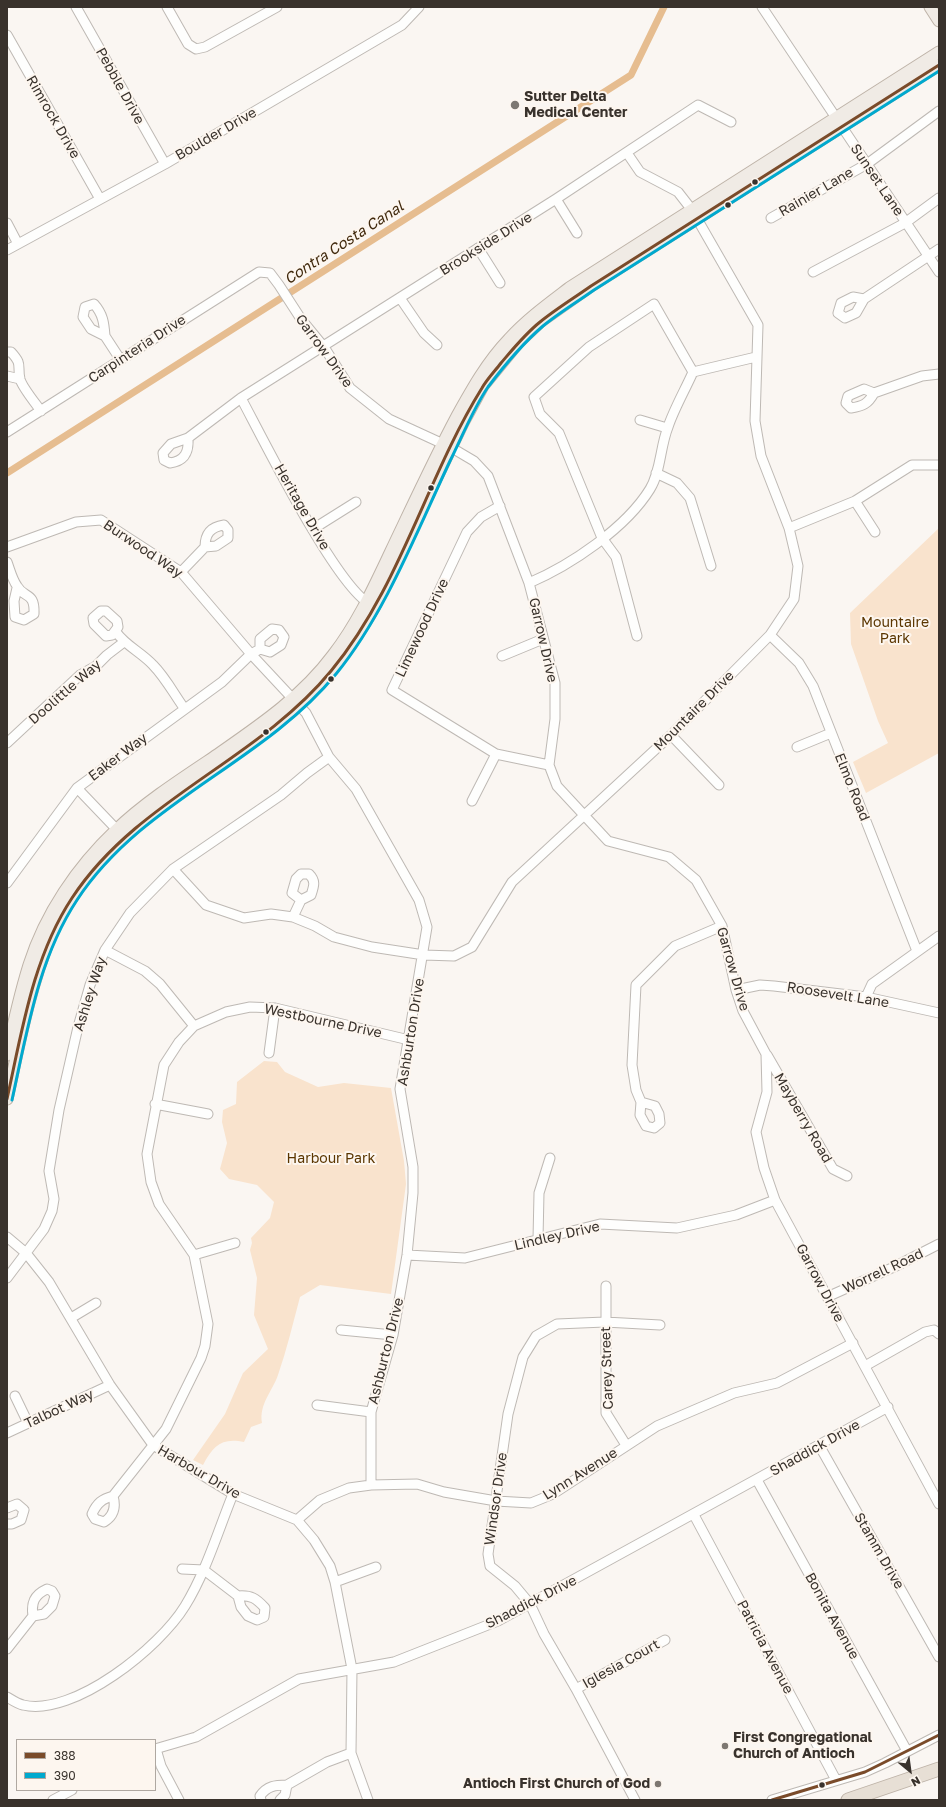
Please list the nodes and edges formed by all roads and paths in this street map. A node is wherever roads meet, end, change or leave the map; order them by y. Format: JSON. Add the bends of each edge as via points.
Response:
{"nodes":[{"id":1,"x":76,"y":7,"type":"edge"},
{"id":2,"x":167,"y":7,"type":"edge"},
{"id":3,"x":277,"y":7,"type":"edge"},
{"id":4,"x":419,"y":7,"type":"edge"},
{"id":5,"x":762,"y":7,"type":"edge"},
{"id":6,"x":930,"y":7,"type":"edge"},
{"id":7,"x":939,"y":21,"type":"edge"},
{"id":8,"x":7,"y":35,"type":"edge"},
{"id":9,"x":939,"y":52,"type":"edge"},
{"id":10,"x":939,"y":65,"type":"edge"},
{"id":11,"x":939,"y":111,"type":"edge"},
{"id":12,"x":731,"y":122,"type":"dead end"},
{"id":13,"x":839,"y":122,"type":"junction"},
{"id":14,"x":627,"y":153,"type":"junction"},
{"id":15,"x":165,"y":164,"type":"junction"},
{"id":16,"x":867,"y":164,"type":"junction"},
{"id":17,"x":939,"y":198,"type":"edge"},
{"id":18,"x":100,"y":199,"type":"junction"},
{"id":19,"x":556,"y":199,"type":"junction"},
{"id":20,"x":694,"y":214,"type":"junction"},
{"id":21,"x":771,"y":218,"type":"dead end"},
{"id":22,"x":7,"y":223,"type":"edge"},
{"id":23,"x":906,"y":223,"type":"junction"},
{"id":24,"x":577,"y":233,"type":"dead end"},
{"id":25,"x":18,"y":244,"type":"junction"},
{"id":26,"x":478,"y":248,"type":"junction"},
{"id":27,"x":939,"y":249,"type":"edge"},
{"id":28,"x":7,"y":250,"type":"edge"},
{"id":29,"x":929,"y":255,"type":"junction"},
{"id":30,"x":813,"y":272,"type":"dead end"},
{"id":31,"x":939,"y":272,"type":"edge"},
{"id":32,"x":270,"y":273,"type":"joint"},
{"id":33,"x":500,"y":283,"type":"dead end"},
{"id":34,"x":400,"y":298,"type":"junction"},
{"id":35,"x":864,"y":299,"type":"dead end"},
{"id":36,"x":105,"y":336,"type":"dead end"},
{"id":37,"x":437,"y":346,"type":"dead end"},
{"id":38,"x":324,"y":347,"type":"junction"},
{"id":39,"x":7,"y":352,"type":"edge"},
{"id":40,"x":756,"y":357,"type":"junction"},
{"id":41,"x":120,"y":359,"type":"junction"},
{"id":42,"x":693,"y":372,"type":"junction"},
{"id":43,"x":939,"y":374,"type":"edge"},
{"id":44,"x":7,"y":376,"type":"edge"},
{"id":45,"x":20,"y":379,"type":"junction"},
{"id":46,"x":874,"y":393,"type":"dead end"},
{"id":47,"x":241,"y":398,"type":"junction"},
{"id":48,"x":41,"y":411,"type":"junction"},
{"id":49,"x":640,"y":420,"type":"dead end"},
{"id":50,"x":667,"y":428,"type":"junction"},
{"id":51,"x":7,"y":432,"type":"edge"},
{"id":52,"x":188,"y":438,"type":"dead end"},
{"id":53,"x":447,"y":446,"type":"junction"},
{"id":54,"x":939,"y":465,"type":"edge"},
{"id":55,"x":656,"y":473,"type":"junction"},
{"id":56,"x":855,"y":500,"type":"junction"},
{"id":57,"x":356,"y":502,"type":"dead end"},
{"id":58,"x":500,"y":506,"type":"junction"},
{"id":59,"x":789,"y":528,"type":"junction"},
{"id":60,"x":313,"y":529,"type":"junction"},
{"id":61,"x":875,"y":532,"type":"dead end"},
{"id":62,"x":602,"y":538,"type":"junction"},
{"id":63,"x":7,"y":547,"type":"edge"},
{"id":64,"x":205,"y":547,"type":"dead end"},
{"id":65,"x":7,"y":562,"type":"edge"},
{"id":66,"x":711,"y":566,"type":"dead end"},
{"id":67,"x":181,"y":572,"type":"junction"},
{"id":68,"x":529,"y":583,"type":"junction"},
{"id":69,"x":17,"y":588,"type":"dead end"},
{"id":70,"x":371,"y":604,"type":"junction"},
{"id":71,"x":116,"y":632,"type":"dead end"},
{"id":72,"x":770,"y":634,"type":"junction"},
{"id":73,"x":637,"y":636,"type":"dead end"},
{"id":74,"x":543,"y":639,"type":"junction"},
{"id":75,"x":124,"y":642,"type":"junction"},
{"id":76,"x":260,"y":649,"type":"dead end"},
{"id":77,"x":251,"y":654,"type":"junction"},
{"id":78,"x":502,"y":656,"type":"dead end"},
{"id":79,"x":295,"y":702,"type":"junction"},
{"id":80,"x":184,"y":708,"type":"junction"},
{"id":81,"x":831,"y":733,"type":"junction"},
{"id":82,"x":671,"y":735,"type":"junction"},
{"id":83,"x":7,"y":743,"type":"edge"},
{"id":84,"x":797,"y":747,"type":"dead end"},
{"id":85,"x":496,"y":754,"type":"junction"},
{"id":86,"x":329,"y":757,"type":"junction"},
{"id":87,"x":549,"y":765,"type":"junction"},
{"id":88,"x":719,"y":786,"type":"dead end"},
{"id":89,"x":77,"y":788,"type":"junction"},
{"id":90,"x":472,"y":801,"type":"dead end"},
{"id":91,"x":582,"y":815,"type":"junction"},
{"id":92,"x":120,"y":833,"type":"junction"},
{"id":93,"x":173,"y":869,"type":"junction"},
{"id":94,"x":7,"y":883,"type":"edge"},
{"id":95,"x":301,"y":900,"type":"dead end"},
{"id":96,"x":293,"y":917,"type":"junction"},
{"id":97,"x":722,"y":926,"type":"junction"},
{"id":98,"x":939,"y":936,"type":"edge"},
{"id":99,"x":105,"y":950,"type":"junction"},
{"id":100,"x":917,"y":951,"type":"junction"},
{"id":101,"x":424,"y":954,"type":"junction"},
{"id":102,"x":736,"y":990,"type":"junction"},
{"id":103,"x":866,"y":997,"type":"junction"},
{"id":104,"x":276,"y":1008,"type":"junction"},
{"id":105,"x":939,"y":1013,"type":"edge"},
{"id":106,"x":194,"y":1026,"type":"junction"},
{"id":107,"x":13,"y":1038,"type":"edge"},
{"id":108,"x":410,"y":1040,"type":"junction"},
{"id":109,"x":269,"y":1053,"type":"dead end"},
{"id":110,"x":766,"y":1054,"type":"junction"},
{"id":111,"x":7,"y":1055,"type":"edge"},
{"id":112,"x":7,"y":1099,"type":"edge"},
{"id":113,"x":641,"y":1102,"type":"dead end"},
{"id":114,"x":156,"y":1104,"type":"junction"},
{"id":115,"x":208,"y":1114,"type":"dead end"},
{"id":116,"x":550,"y":1158,"type":"dead end"},
{"id":117,"x":847,"y":1176,"type":"dead end"},
{"id":118,"x":775,"y":1200,"type":"junction"},
{"id":119,"x":7,"y":1237,"type":"edge"},
{"id":120,"x":538,"y":1239,"type":"junction"},
{"id":121,"x":235,"y":1243,"type":"dead end"},
{"id":122,"x":939,"y":1244,"type":"edge"},
{"id":123,"x":26,"y":1253,"type":"junction"},
{"id":124,"x":194,"y":1255,"type":"junction"},
{"id":125,"x":407,"y":1255,"type":"junction"},
{"id":126,"x":7,"y":1278,"type":"edge"},
{"id":127,"x":606,"y":1286,"type":"dead end"},
{"id":128,"x":827,"y":1297,"type":"junction"},
{"id":129,"x":96,"y":1303,"type":"dead end"},
{"id":130,"x":71,"y":1318,"type":"junction"},
{"id":131,"x":605,"y":1322,"type":"junction"},
{"id":132,"x":660,"y":1326,"type":"dead end"},
{"id":133,"x":341,"y":1330,"type":"dead end"},
{"id":134,"x":939,"y":1334,"type":"edge"},
{"id":135,"x":393,"y":1336,"type":"junction"},
{"id":136,"x":853,"y":1343,"type":"junction"},
{"id":137,"x":865,"y":1366,"type":"junction"},
{"id":138,"x":110,"y":1385,"type":"junction"},
{"id":139,"x":15,"y":1396,"type":"dead end"},
{"id":140,"x":317,"y":1405,"type":"dead end"},
{"id":141,"x":888,"y":1407,"type":"junction"},
{"id":142,"x":371,"y":1412,"type":"junction"},
{"id":143,"x":28,"y":1423,"type":"junction"},
{"id":144,"x":7,"y":1433,"type":"edge"},
{"id":145,"x":153,"y":1445,"type":"junction"},
{"id":146,"x":626,"y":1445,"type":"junction"},
{"id":147,"x":819,"y":1445,"type":"junction"},
{"id":148,"x":757,"y":1480,"type":"junction"},
{"id":149,"x":939,"y":1481,"type":"edge"},
{"id":150,"x":371,"y":1485,"type":"junction"},
{"id":151,"x":930,"y":1486,"type":"junction"},
{"id":152,"x":233,"y":1494,"type":"junction"},
{"id":153,"x":113,"y":1496,"type":"dead end"},
{"id":154,"x":496,"y":1501,"type":"junction"},
{"id":155,"x":939,"y":1504,"type":"edge"},
{"id":156,"x":7,"y":1508,"type":"edge"},
{"id":157,"x":694,"y":1514,"type":"junction"},
{"id":158,"x":297,"y":1520,"type":"junction"},
{"id":159,"x":7,"y":1524,"type":"edge"},
{"id":160,"x":376,"y":1567,"type":"dead end"},
{"id":161,"x":182,"y":1569,"type":"dead end"},
{"id":162,"x":204,"y":1570,"type":"junction"},
{"id":163,"x":335,"y":1582,"type":"junction"},
{"id":164,"x":238,"y":1596,"type":"dead end"},
{"id":165,"x":530,"y":1604,"type":"junction"},
{"id":166,"x":33,"y":1616,"type":"dead end"},
{"id":167,"x":665,"y":1640,"type":"dead end"},
{"id":168,"x":7,"y":1649,"type":"edge"},
{"id":169,"x":939,"y":1657,"type":"edge"},
{"id":170,"x":352,"y":1668,"type":"junction"},
{"id":171,"x":576,"y":1689,"type":"junction"},
{"id":172,"x":7,"y":1697,"type":"edge"},
{"id":173,"x":939,"y":1735,"type":"edge"},
{"id":174,"x":156,"y":1749,"type":"edge"},
{"id":175,"x":907,"y":1751,"type":"junction"},
{"id":176,"x":156,"y":1752,"type":"edge"},
{"id":177,"x":351,"y":1754,"type":"junction"},
{"id":178,"x":939,"y":1769,"type":"edge"},
{"id":179,"x":836,"y":1780,"type":"junction"},
{"id":180,"x":287,"y":1785,"type":"junction"},
{"id":181,"x":70,"y":1791,"type":"edge"},
{"id":182,"x":54,"y":1800,"type":"edge"},
{"id":183,"x":179,"y":1800,"type":"edge"},
{"id":184,"x":261,"y":1800,"type":"edge"},
{"id":185,"x":280,"y":1800,"type":"edge"},
{"id":186,"x":368,"y":1800,"type":"edge"},
{"id":187,"x":635,"y":1800,"type":"edge"},
{"id":188,"x":772,"y":1800,"type":"edge"},
{"id":189,"x":848,"y":1800,"type":"edge"}],
"edges":[{"from":1,"to":15,"type":"street","name":"Pebble Drive"},
{"from":2,"to":3,"type":"street","via":[[188,44],[196,49],[205,47]]},
{"from":4,"to":15,"type":"street","name":"Boulder Drive","via":[[402,25]]},
{"from":5,"to":13,"type":"street","name":"Sunset Lane"},
{"from":6,"to":7,"type":"main road"},
{"from":8,"to":18,"type":"street","name":"Rimrock Drive"},
{"from":9,"to":13,"type":"main road"},
{"from":10,"to":13,"type":"main road"},
{"from":11,"to":16,"type":"street","name":"Rainier Lane"},
{"from":12,"to":14,"type":"street","name":"Brookside Drive","via":[[698,105]]},
{"from":13,"to":16,"type":"street","name":"Sunset Lane"},
{"from":13,"to":20,"type":"main road"},
{"from":14,"to":19,"type":"street","name":"Brookside Drive"},
{"from":14,"to":20,"type":"street","name":"Mountaire Drive","via":[[640,172],[678,192]]},
{"from":15,"to":18,"type":"street","name":"Boulder Drive"},
{"from":16,"to":21,"type":"street","name":"Rainier Lane"},
{"from":16,"to":23,"type":"street","name":"Sunset Lane"},
{"from":17,"to":23,"type":"street"},
{"from":18,"to":25,"type":"street","name":"Boulder Drive"},
{"from":19,"to":24,"type":"street"},
{"from":19,"to":26,"type":"street","name":"Brookside Drive"},
{"from":20,"to":40,"type":"street","name":"Mountaire Drive","via":[[758,325]]},
{"from":20,"to":53,"type":"main road","via":[[569,288],[509,338],[479,377]]},
{"from":22,"to":25,"type":"street"},
{"from":23,"to":29,"type":"street","name":"Sunset Lane"},
{"from":23,"to":30,"type":"street"},
{"from":25,"to":28,"type":"street","name":"Boulder Drive"},
{"from":26,"to":33,"type":"street"},
{"from":26,"to":34,"type":"street","name":"Brookside Drive"},
{"from":27,"to":29,"type":"street"},
{"from":29,"to":31,"type":"street","name":"Sunset Lane"},
{"from":29,"to":35,"type":"street"},
{"from":32,"to":38,"type":"street","name":"Garrow Drive","via":[[293,308]]},
{"from":32,"to":41,"type":"street","name":"Carpinteria Drive","via":[[259,272]]},
{"from":34,"to":37,"type":"street","via":[[424,333]]},
{"from":34,"to":38,"type":"street","name":"Brookside Drive"},
{"from":36,"to":41,"type":"street"},
{"from":38,"to":47,"type":"street","name":"Brookside Drive"},
{"from":38,"to":53,"type":"street","name":"Garrow Drive","via":[[350,388],[389,419]]},
{"from":39,"to":45,"type":"street","via":[[11,352],[17,358]]},
{"from":40,"to":42,"type":"street"},
{"from":40,"to":59,"type":"street","name":"Mountaire Drive","via":[[755,421],[760,449]]},
{"from":41,"to":48,"type":"street","name":"Carpinteria Drive"},
{"from":42,"to":50,"type":"street"},
{"from":42,"to":62,"type":"street","via":[[654,304],[589,347],[534,397],[540,414],[558,433]]},
{"from":43,"to":46,"type":"street","via":[[922,376]]},
{"from":44,"to":45,"type":"street"},
{"from":45,"to":48,"type":"street"},
{"from":47,"to":52,"type":"street","name":"Brookside Drive"},
{"from":47,"to":60,"type":"street","name":"Heritage Drive"},
{"from":48,"to":51,"type":"street","name":"Carpinteria Drive"},
{"from":49,"to":50,"type":"street"},
{"from":50,"to":55,"type":"street"},
{"from":53,"to":58,"type":"street","name":"Garrow Drive","via":[[474,461],[488,476]]},
{"from":53,"to":70,"type":"main road"},
{"from":54,"to":56,"type":"street","via":[[912,465]]},
{"from":55,"to":62,"type":"street","via":[[650,488],[627,519]]},
{"from":55,"to":66,"type":"street","via":[[677,483],[690,498]]},
{"from":56,"to":59,"type":"street"},
{"from":56,"to":61,"type":"street"},
{"from":57,"to":60,"type":"street"},
{"from":58,"to":68,"type":"street","name":"Garrow Drive"},
{"from":58,"to":85,"type":"street","name":"Limewood Drive","via":[[481,517],[467,532],[392,690]]},
{"from":59,"to":72,"type":"street","name":"Mountaire Drive","via":[[798,566],[794,600]]},
{"from":60,"to":70,"type":"street","name":"Heritage Drive","via":[[324,549],[359,596]]},
{"from":62,"to":68,"type":"street","via":[[553,572]]},
{"from":62,"to":73,"type":"street","via":[[616,558]]},
{"from":63,"to":67,"type":"street","name":"Burwood Way","via":[[76,522],[101,520]]},
{"from":64,"to":67,"type":"street"},
{"from":65,"to":69,"type":"street"},
{"from":67,"to":77,"type":"street","name":"Burwood Way"},
{"from":68,"to":74,"type":"street","name":"Garrow Drive"},
{"from":70,"to":79,"type":"main road"},
{"from":71,"to":75,"type":"street"},
{"from":72,"to":81,"type":"street","name":"Elmo Road","via":[[799,663],[813,686]]},
{"from":72,"to":82,"type":"street","name":"Mountaire Drive"},
{"from":74,"to":78,"type":"street"},
{"from":74,"to":87,"type":"street","name":"Garrow Drive","via":[[554,683],[555,719]]},
{"from":75,"to":80,"type":"street","via":[[154,666]]},
{"from":75,"to":83,"type":"street","name":"Doolittle Way","via":[[96,666],[80,675]]},
{"from":76,"to":77,"type":"street","name":"Eaker Way"},
{"from":77,"to":79,"type":"street","name":"Burwood Way"},
{"from":77,"to":80,"type":"street","name":"Eaker Way","via":[[222,682]]},
{"from":79,"to":86,"type":"street","name":"Ashburton Drive","via":[[306,713]]},
{"from":79,"to":92,"type":"main road","via":[[170,788]]},
{"from":80,"to":89,"type":"street","name":"Eaker Way"},
{"from":81,"to":84,"type":"street"},
{"from":81,"to":100,"type":"street","name":"Elmo Road"},
{"from":82,"to":88,"type":"street"},
{"from":82,"to":91,"type":"street","name":"Mountaire Drive"},
{"from":85,"to":87,"type":"street","name":"Limewood Drive"},
{"from":85,"to":90,"type":"street"},
{"from":86,"to":93,"type":"street","name":"Ashley Way","via":[[281,795]]},
{"from":86,"to":101,"type":"street","name":"Ashburton Drive","via":[[356,789],[419,900],[428,927]]},
{"from":87,"to":91,"type":"street","name":"Garrow Drive","via":[[557,786]]},
{"from":89,"to":92,"type":"street"},
{"from":89,"to":94,"type":"street","name":"Eaker Way"},
{"from":91,"to":97,"type":"street","name":"Garrow Drive","via":[[608,840],[669,857],[696,880]]},
{"from":91,"to":101,"type":"street","name":"Mountaire Drive","via":[[512,882],[472,947],[454,956]]},
{"from":92,"to":107,"type":"main road","via":[[83,865],[53,910],[29,965]]},
{"from":93,"to":96,"type":"street","name":"Mountaire Drive","via":[[206,905],[244,918],[271,914]]},
{"from":93,"to":99,"type":"street","name":"Ashley Way","via":[[130,913]]},
{"from":95,"to":96,"type":"street"},
{"from":96,"to":101,"type":"street","name":"Mountaire Drive","via":[[334,937],[372,947]]},
{"from":97,"to":102,"type":"street","name":"Garrow Drive"},
{"from":97,"to":113,"type":"street","via":[[675,946],[636,985],[632,1066]]},
{"from":98,"to":100,"type":"street"},
{"from":99,"to":106,"type":"street","via":[[145,971],[160,984]]},
{"from":99,"to":123,"type":"street","name":"Ashley Way","via":[[90,985],[78,1027],[58,1118],[49,1171],[54,1199],[52,1212],[44,1229]]},
{"from":100,"to":103,"type":"street","via":[[872,984]]},
{"from":101,"to":108,"type":"street","name":"Ashburton Drive"},
{"from":102,"to":103,"type":"street","name":"Roosevelt Lane","via":[[760,985]]},
{"from":102,"to":110,"type":"street","name":"Garrow Drive","via":[[744,1012]]},
{"from":103,"to":105,"type":"street","name":"Roosevelt Lane"},
{"from":104,"to":106,"type":"street","name":"Westbourne Drive","via":[[250,1007],[226,1012]]},
{"from":104,"to":108,"type":"street","name":"Westbourne Drive"},
{"from":104,"to":109,"type":"street"},
{"from":106,"to":114,"type":"street","name":"Westbourne Drive","via":[[164,1064]]},
{"from":107,"to":111,"type":"main road"},
{"from":107,"to":112,"type":"main road"},
{"from":108,"to":125,"type":"street","name":"Ashburton Drive","via":[[400,1089],[413,1167]]},
{"from":110,"to":117,"type":"street","name":"Mayberry Road","via":[[833,1169]]},
{"from":110,"to":118,"type":"street","name":"Garrow Drive","via":[[767,1092],[756,1132]]},
{"from":114,"to":115,"type":"street"},
{"from":114,"to":124,"type":"street","name":"Westbourne Drive","via":[[147,1154],[151,1182],[159,1204]]},
{"from":116,"to":120,"type":"street","via":[[539,1193]]},
{"from":118,"to":120,"type":"street","name":"Lindley Drive","via":[[736,1215],[678,1228],[600,1224]]},
{"from":118,"to":128,"type":"street","name":"Garrow Drive"},
{"from":119,"to":123,"type":"street","name":"Harbour Drive"},
{"from":120,"to":125,"type":"street","name":"Lindley Drive","via":[[464,1258]]},
{"from":121,"to":124,"type":"street"},
{"from":122,"to":128,"type":"street","name":"Worrell Road"},
{"from":123,"to":126,"type":"street","name":"Ashley Way"},
{"from":123,"to":130,"type":"street","name":"Harbour Drive","via":[[49,1282]]},
{"from":124,"to":145,"type":"street","name":"Westbourne Drive","via":[[208,1324],[205,1346],[166,1429]]},
{"from":125,"to":135,"type":"street","name":"Ashburton Drive"},
{"from":127,"to":131,"type":"street","name":"Carey Street"},
{"from":128,"to":136,"type":"street","name":"Garrow Drive"},
{"from":129,"to":130,"type":"street"},
{"from":130,"to":138,"type":"street","name":"Harbour Drive"},
{"from":131,"to":132,"type":"street","name":"Windsor Drive"},
{"from":131,"to":146,"type":"street","name":"Carey Street","via":[[606,1413]]},
{"from":131,"to":154,"type":"street","name":"Windsor Drive","via":[[557,1324],[536,1336],[523,1357],[508,1414]]},
{"from":133,"to":135,"type":"street"},
{"from":134,"to":137,"type":"street","via":[[934,1330],[925,1332]]},
{"from":135,"to":142,"type":"street","name":"Ashburton Drive"},
{"from":136,"to":137,"type":"street","name":"Garrow Drive"},
{"from":136,"to":146,"type":"street","name":"Lynn Avenue","via":[[777,1383],[734,1392],[657,1426]]},
{"from":137,"to":141,"type":"street","name":"Garrow Drive"},
{"from":138,"to":143,"type":"street","name":"Talbot Way"},
{"from":138,"to":145,"type":"street","name":"Harbour Drive"},
{"from":139,"to":143,"type":"street"},
{"from":140,"to":142,"type":"street"},
{"from":141,"to":147,"type":"street","name":"Shaddick Drive"},
{"from":141,"to":151,"type":"street","name":"Garrow Drive"},
{"from":142,"to":150,"type":"street","name":"Ashburton Drive"},
{"from":143,"to":144,"type":"street","name":"Talbot Way"},
{"from":145,"to":152,"type":"street","name":"Harbour Drive"},
{"from":145,"to":153,"type":"street","name":"Westbourne Drive"},
{"from":146,"to":154,"type":"street","name":"Lynn Avenue","via":[[547,1496],[531,1503]]},
{"from":147,"to":148,"type":"street","name":"Shaddick Drive"},
{"from":147,"to":169,"type":"street","name":"Stamm Drive"},
{"from":148,"to":157,"type":"street","name":"Shaddick Drive"},
{"from":148,"to":175,"type":"street","name":"Bonita Avenue"},
{"from":149,"to":151,"type":"street"},
{"from":150,"to":154,"type":"street","name":"Lynn Avenue","via":[[417,1484],[444,1492]]},
{"from":150,"to":158,"type":"street","name":"Lynn Avenue","via":[[349,1488],[320,1500]]},
{"from":151,"to":155,"type":"street","name":"Garrow Drive"},
{"from":152,"to":158,"type":"street","name":"Harbour Drive"},
{"from":152,"to":162,"type":"street"},
{"from":154,"to":165,"type":"street","name":"Windsor Drive","via":[[488,1554],[490,1566],[515,1586]]},
{"from":156,"to":159,"type":"street","via":[[18,1505],[24,1510],[21,1520]]},
{"from":157,"to":165,"type":"street","name":"Shaddick Drive"},
{"from":157,"to":179,"type":"street","name":"Patricia Avenue"},
{"from":158,"to":163,"type":"street","name":"Harbour Drive","via":[[314,1540],[330,1566]]},
{"from":160,"to":163,"type":"street"},
{"from":161,"to":162,"type":"street"},
{"from":162,"to":164,"type":"street"},
{"from":162,"to":172,"type":"street","via":[[185,1606],[161,1636],[138,1659],[109,1678],[79,1695],[50,1706],[23,1705]]},
{"from":163,"to":170,"type":"street","name":"Harbour Drive"},
{"from":165,"to":170,"type":"street","name":"Shaddick Drive","via":[[498,1622],[394,1662]]},
{"from":165,"to":171,"type":"street","name":"Windsor Drive"},
{"from":166,"to":168,"type":"street"},
{"from":167,"to":171,"type":"street","name":"Iglesia Court"},
{"from":170,"to":174,"type":"street","name":"Shaddick Drive","via":[[299,1679],[196,1738]]},
{"from":170,"to":177,"type":"street","name":"Harbour Drive"},
{"from":171,"to":187,"type":"street","name":"Windsor Drive"},
{"from":173,"to":175,"type":"street"},
{"from":175,"to":179,"type":"street","via":[[865,1772]]},
{"from":176,"to":183,"type":"street"},
{"from":177,"to":180,"type":"street","via":[[327,1762]]},
{"from":177,"to":186,"type":"street","name":"Harbour Drive"},
{"from":178,"to":189,"type":"highway"},
{"from":179,"to":188,"type":"street"},
{"from":180,"to":184,"type":"street","via":[[275,1785],[265,1790],[260,1796]]},
{"from":180,"to":185,"type":"street","via":[[285,1795]]},
{"from":181,"to":182,"type":"street"}]}
